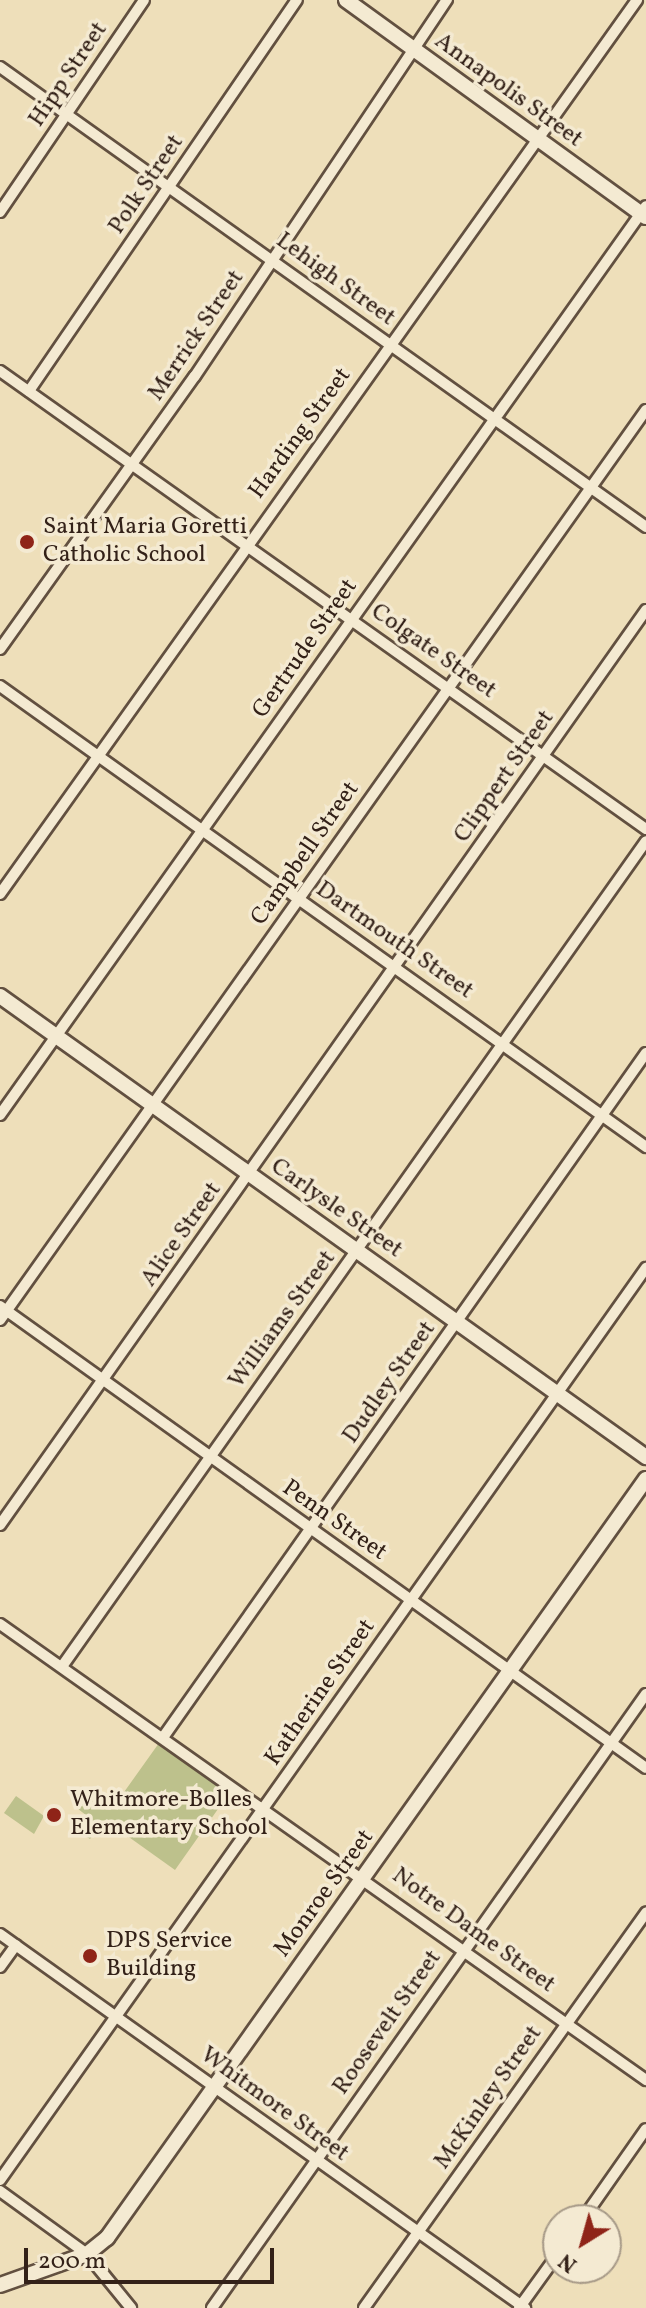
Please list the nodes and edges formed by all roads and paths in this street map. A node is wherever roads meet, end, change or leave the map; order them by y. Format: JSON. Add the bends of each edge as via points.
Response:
{"nodes":[{"id":1,"x":144,"y":0,"type":"edge"},
{"id":2,"x":297,"y":0,"type":"edge"},
{"id":3,"x":346,"y":0,"type":"edge"},
{"id":4,"x":447,"y":0,"type":"edge"},
{"id":5,"x":637,"y":0,"type":"edge"},
{"id":6,"x":411,"y":48,"type":"junction"},
{"id":7,"x":0,"y":67,"type":"edge"},
{"id":8,"x":67,"y":114,"type":"junction"},
{"id":9,"x":538,"y":138,"type":"junction"},
{"id":10,"x":170,"y":187,"type":"junction"},
{"id":11,"x":0,"y":212,"type":"edge"},
{"id":12,"x":644,"y":212,"type":"edge"},
{"id":13,"x":273,"y":260,"type":"junction"},
{"id":14,"x":390,"y":344,"type":"junction"},
{"id":15,"x":0,"y":371,"type":"edge"},
{"id":16,"x":29,"y":391,"type":"junction"},
{"id":17,"x":646,"y":410,"type":"edge"},
{"id":18,"x":493,"y":419,"type":"junction"},
{"id":19,"x":132,"y":464,"type":"junction"},
{"id":20,"x":590,"y":488,"type":"junction"},
{"id":21,"x":646,"y":527,"type":"edge"},
{"id":22,"x":246,"y":545,"type":"junction"},
{"id":23,"x":646,"y":610,"type":"edge"},
{"id":24,"x":352,"y":619,"type":"junction"},
{"id":25,"x":0,"y":649,"type":"edge"},
{"id":26,"x":0,"y":686,"type":"edge"},
{"id":27,"x":448,"y":687,"type":"junction"},
{"id":28,"x":98,"y":755,"type":"junction"},
{"id":29,"x":545,"y":755,"type":"junction"},
{"id":30,"x":646,"y":829,"type":"edge"},
{"id":31,"x":203,"y":830,"type":"junction"},
{"id":32,"x":646,"y":841,"type":"edge"},
{"id":33,"x":0,"y":894,"type":"edge"},
{"id":34,"x":299,"y":899,"type":"junction"},
{"id":35,"x":396,"y":967,"type":"junction"},
{"id":36,"x":0,"y":996,"type":"edge"},
{"id":37,"x":56,"y":1036,"type":"junction"},
{"id":38,"x":504,"y":1045,"type":"junction"},
{"id":39,"x":646,"y":1053,"type":"edge"},
{"id":40,"x":154,"y":1106,"type":"junction"},
{"id":41,"x":0,"y":1115,"type":"edge"},
{"id":42,"x":602,"y":1115,"type":"junction"},
{"id":43,"x":646,"y":1147,"type":"edge"},
{"id":44,"x":249,"y":1174,"type":"junction"},
{"id":45,"x":357,"y":1251,"type":"junction"},
{"id":46,"x":646,"y":1268,"type":"edge"},
{"id":47,"x":4,"y":1308,"type":"edge"},
{"id":48,"x":0,"y":1320,"type":"edge"},
{"id":49,"x":458,"y":1322,"type":"junction"},
{"id":50,"x":104,"y":1379,"type":"junction"},
{"id":51,"x":557,"y":1393,"type":"junction"},
{"id":52,"x":646,"y":1457,"type":"edge"},
{"id":53,"x":210,"y":1458,"type":"junction"},
{"id":54,"x":646,"y":1479,"type":"edge"},
{"id":55,"x":0,"y":1525,"type":"edge"},
{"id":56,"x":311,"y":1529,"type":"junction"},
{"id":57,"x":412,"y":1600,"type":"junction"},
{"id":58,"x":0,"y":1624,"type":"edge"},
{"id":59,"x":63,"y":1665,"type":"junction"},
{"id":60,"x":511,"y":1671,"type":"junction"},
{"id":61,"x":646,"y":1694,"type":"edge"},
{"id":62,"x":164,"y":1736,"type":"junction"},
{"id":63,"x":612,"y":1743,"type":"junction"},
{"id":64,"x":646,"y":1768,"type":"edge"},
{"id":65,"x":265,"y":1807,"type":"junction"},
{"id":66,"x":363,"y":1878,"type":"junction"},
{"id":67,"x":646,"y":1912,"type":"edge"},
{"id":68,"x":0,"y":1934,"type":"edge"},
{"id":69,"x":16,"y":1945,"type":"junction"},
{"id":70,"x":465,"y":1950,"type":"junction"},
{"id":71,"x":0,"y":1967,"type":"edge"},
{"id":72,"x":114,"y":2015,"type":"junction"},
{"id":73,"x":567,"y":2023,"type":"junction"},
{"id":74,"x":646,"y":2080,"type":"edge"},
{"id":75,"x":214,"y":2087,"type":"junction"},
{"id":76,"x":646,"y":2129,"type":"edge"},
{"id":77,"x":316,"y":2159,"type":"junction"},
{"id":78,"x":0,"y":2180,"type":"edge"},
{"id":79,"x":0,"y":2191,"type":"edge"},
{"id":80,"x":593,"y":2204,"type":"edge"},
{"id":81,"x":419,"y":2232,"type":"junction"},
{"id":82,"x":87,"y":2254,"type":"junction"},
{"id":83,"x":542,"y":2278,"type":"edge"},
{"id":84,"x":0,"y":2285,"type":"edge"},
{"id":85,"x":218,"y":2297,"type":"junction"},
{"id":86,"x":522,"y":2307,"type":"edge"},
{"id":87,"x":131,"y":2308,"type":"edge"},
{"id":88,"x":206,"y":2308,"type":"edge"},
{"id":89,"x":212,"y":2308,"type":"edge"},
{"id":90,"x":364,"y":2308,"type":"edge"}],
"edges":[{"from":1,"to":8,"type":"street","name":"Hipp Street"},
{"from":2,"to":10,"type":"street","name":"Polk Street"},
{"from":3,"to":6,"type":"street","name":"Annapolis Street"},
{"from":4,"to":6,"type":"street","name":"Merrick Street"},
{"from":5,"to":9,"type":"street","name":"Harding Street"},
{"from":6,"to":9,"type":"street","name":"Annapolis Street"},
{"from":6,"to":13,"type":"street","name":"Merrick Street"},
{"from":7,"to":8,"type":"street","name":"Lehigh Street"},
{"from":8,"to":10,"type":"street","name":"Lehigh Street"},
{"from":8,"to":11,"type":"street","name":"Hipp Street"},
{"from":9,"to":12,"type":"street","name":"Annapolis Street"},
{"from":9,"to":14,"type":"street","name":"Harding Street"},
{"from":10,"to":13,"type":"street","name":"Lehigh Street"},
{"from":10,"to":16,"type":"street","name":"Polk Street"},
{"from":12,"to":18,"type":"street","name":"Gertrude Street"},
{"from":13,"to":14,"type":"street","name":"Lehigh Street"},
{"from":13,"to":19,"type":"street","name":"Merrick Street"},
{"from":14,"to":18,"type":"street","name":"Lehigh Street"},
{"from":14,"to":22,"type":"street","name":"Harding Street"},
{"from":15,"to":16,"type":"street","name":"Colgate Street"},
{"from":16,"to":19,"type":"street","name":"Colgate Street"},
{"from":17,"to":20,"type":"street","name":"Campbell Street"},
{"from":18,"to":20,"type":"street","name":"Lehigh Street"},
{"from":18,"to":24,"type":"street","name":"Gertrude Street"},
{"from":19,"to":22,"type":"street","name":"Colgate Street"},
{"from":19,"to":25,"type":"street","name":"Merrick Street"},
{"from":20,"to":21,"type":"street","name":"Lehigh Street"},
{"from":20,"to":27,"type":"street","name":"Campbell Street"},
{"from":22,"to":24,"type":"street","name":"Colgate Street"},
{"from":22,"to":28,"type":"street","name":"Harding Street"},
{"from":23,"to":29,"type":"street","name":"Clippert Street"},
{"from":24,"to":27,"type":"street","name":"Colgate Street"},
{"from":24,"to":31,"type":"street","name":"Gertrude Street"},
{"from":26,"to":28,"type":"street","name":"Dartmouth Street"},
{"from":27,"to":29,"type":"street","name":"Colgate Street"},
{"from":27,"to":34,"type":"street","name":"Campbell Street"},
{"from":28,"to":31,"type":"street","name":"Dartmouth Street"},
{"from":28,"to":33,"type":"street","name":"Harding Street"},
{"from":29,"to":30,"type":"street","name":"Colgate Street"},
{"from":29,"to":35,"type":"street","name":"Clippert Street"},
{"from":31,"to":34,"type":"street","name":"Dartmouth Street"},
{"from":31,"to":37,"type":"street","name":"Gertrude Street"},
{"from":32,"to":38,"type":"street","name":"Williams Street"},
{"from":34,"to":35,"type":"street","name":"Dartmouth Street"},
{"from":34,"to":40,"type":"street","name":"Campbell Street"},
{"from":35,"to":38,"type":"street","name":"Dartmouth Street"},
{"from":35,"to":44,"type":"street","name":"Alice Street"},
{"from":36,"to":37,"type":"street","name":"Carlysle Street"},
{"from":37,"to":40,"type":"street","name":"Carlysle Street"},
{"from":37,"to":41,"type":"street","name":"Gertrude Street"},
{"from":38,"to":42,"type":"street","name":"Dartmouth Street"},
{"from":38,"to":45,"type":"street","name":"Williams Street"},
{"from":39,"to":42,"type":"street","name":"Dudley Street"},
{"from":40,"to":44,"type":"street","name":"Carlysle Street"},
{"from":40,"to":47,"type":"street","name":"Campbell Street"},
{"from":42,"to":43,"type":"street","name":"Dartmouth Street"},
{"from":42,"to":49,"type":"street","name":"Dudley Street"},
{"from":44,"to":45,"type":"street","name":"Carlysle Street"},
{"from":44,"to":50,"type":"street","name":"Alice Street"},
{"from":45,"to":49,"type":"street","name":"Carlysle Street"},
{"from":45,"to":53,"type":"street","name":"Williams Street"},
{"from":46,"to":51,"type":"street","name":"Katherine Street"},
{"from":47,"to":48,"type":"street","name":"Campbell Street"},
{"from":47,"to":50,"type":"street","name":"Penn Street"},
{"from":49,"to":51,"type":"street","name":"Carlysle Street"},
{"from":49,"to":56,"type":"street","name":"Dudley Street"},
{"from":50,"to":53,"type":"street","name":"Penn Street"},
{"from":50,"to":55,"type":"street","name":"Alice Street"},
{"from":51,"to":52,"type":"street","name":"Carlysle Street"},
{"from":51,"to":57,"type":"street","name":"Katherine Street"},
{"from":53,"to":56,"type":"street","name":"Penn Street"},
{"from":53,"to":59,"type":"street","name":"Williams Street"},
{"from":54,"to":60,"type":"street","name":"Monroe Street"},
{"from":56,"to":57,"type":"street","name":"Penn Street"},
{"from":56,"to":62,"type":"street","name":"Dudley Street"},
{"from":57,"to":60,"type":"street","name":"Penn Street"},
{"from":57,"to":65,"type":"street","name":"Katherine Street"},
{"from":58,"to":59,"type":"street","name":"Notre Dame Street"},
{"from":59,"to":62,"type":"street","name":"Notre Dame Street"},
{"from":60,"to":63,"type":"street","name":"Penn Street"},
{"from":60,"to":66,"type":"street","name":"Monroe Street"},
{"from":61,"to":63,"type":"street","name":"Roosevelt Street"},
{"from":62,"to":65,"type":"street","name":"Notre Dame Street"},
{"from":63,"to":64,"type":"street","name":"Penn Street"},
{"from":63,"to":70,"type":"street","name":"Roosevelt Street"},
{"from":65,"to":66,"type":"street","name":"Notre Dame Street"},
{"from":65,"to":72,"type":"street","name":"Katherine Street"},
{"from":66,"to":70,"type":"street","name":"Notre Dame Street"},
{"from":66,"to":75,"type":"street","name":"Monroe Street"},
{"from":67,"to":73,"type":"street","name":"McKinley Street"},
{"from":68,"to":69,"type":"street","name":"Whitmore Street"},
{"from":69,"to":71,"type":"street"},
{"from":69,"to":72,"type":"street","name":"Whitmore Street"},
{"from":70,"to":73,"type":"street","name":"Notre Dame Street"},
{"from":70,"to":77,"type":"street","name":"Roosevelt Street"},
{"from":72,"to":75,"type":"street","name":"Whitmore Street"},
{"from":72,"to":78,"type":"street","name":"Katherine Street"},
{"from":73,"to":74,"type":"street","name":"Notre Dame Street"},
{"from":73,"to":81,"type":"street","name":"McKinley Street"},
{"from":75,"to":77,"type":"street","name":"Whitmore Street"},
{"from":75,"to":82,"type":"street","name":"Monroe Street","via":[[107,2238]]},
{"from":76,"to":80,"type":"street"},
{"from":77,"to":81,"type":"street","name":"Whitmore Street"},
{"from":77,"to":85,"type":"street","name":"Roosevelt Street"},
{"from":79,"to":82,"type":"street"},
{"from":81,"to":86,"type":"street","name":"Whitmore Street"},
{"from":81,"to":90,"type":"street","name":"McKinley Street"},
{"from":82,"to":84,"type":"street","name":"Monroe Street"},
{"from":82,"to":87,"type":"street"},
{"from":83,"to":86,"type":"street"},
{"from":85,"to":88,"type":"street"},
{"from":85,"to":89,"type":"street"}]}
